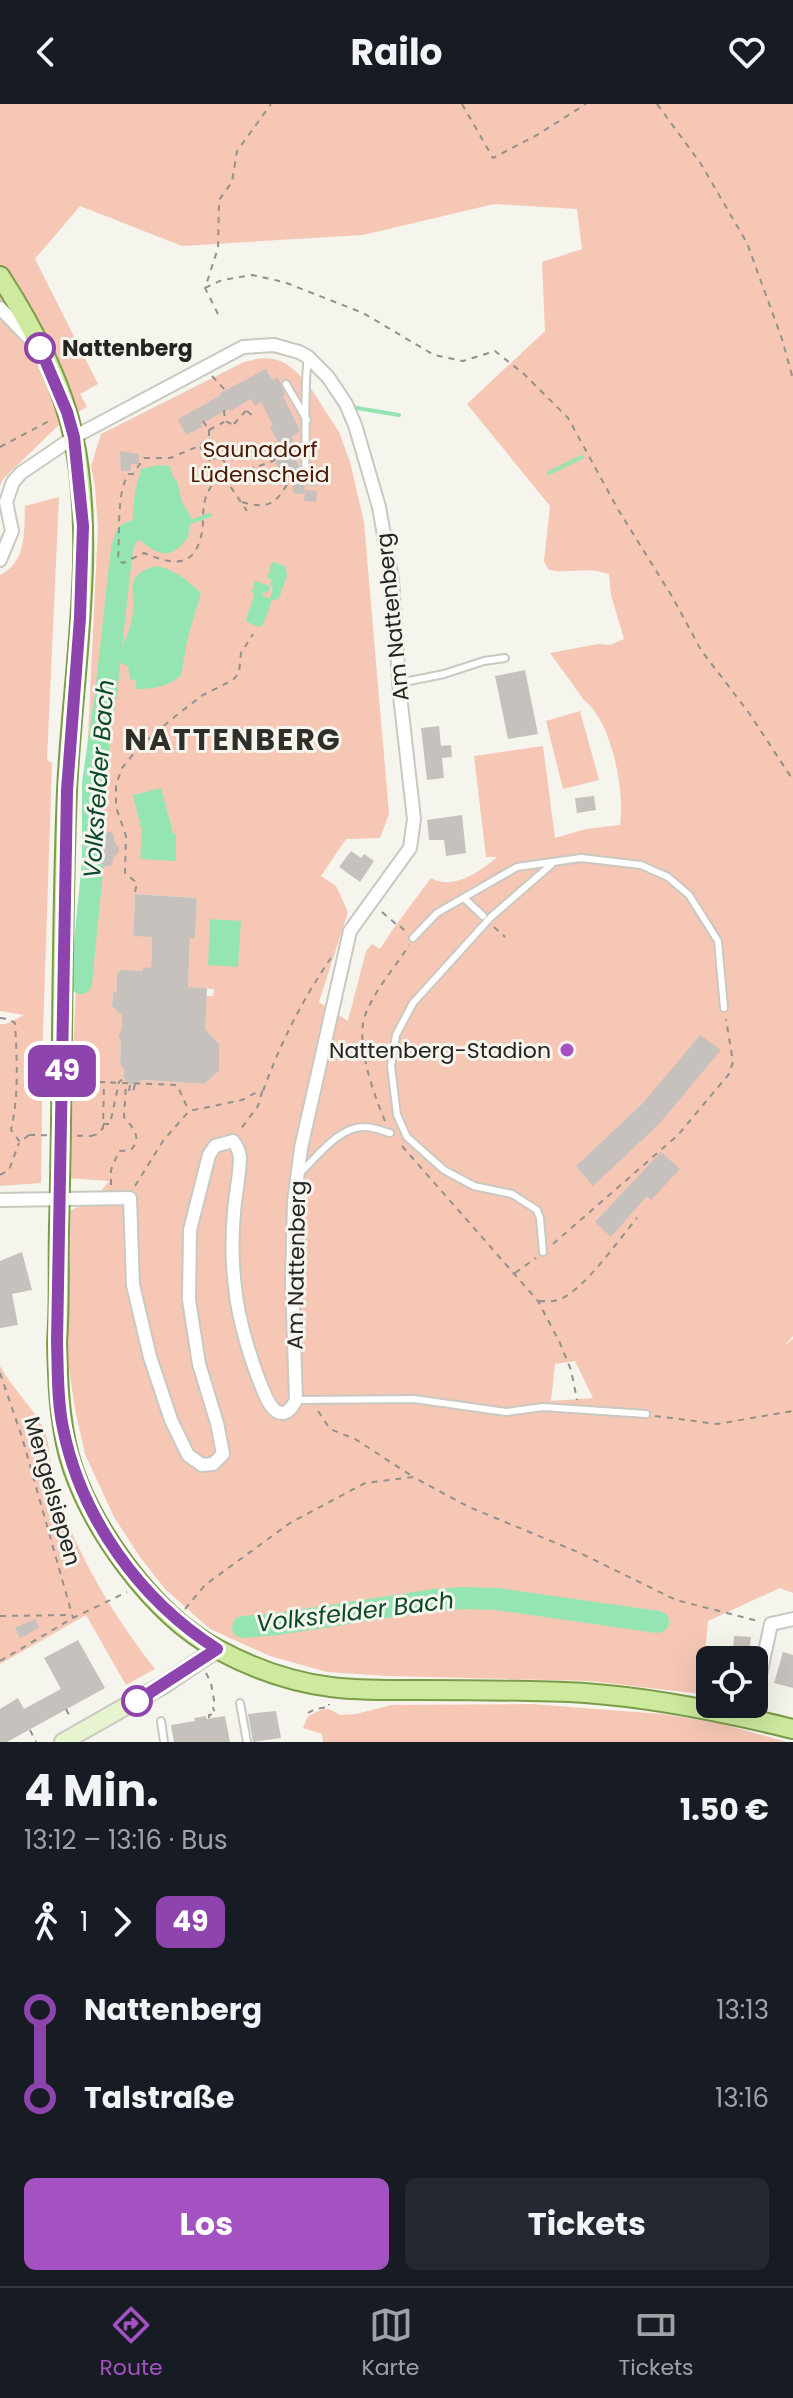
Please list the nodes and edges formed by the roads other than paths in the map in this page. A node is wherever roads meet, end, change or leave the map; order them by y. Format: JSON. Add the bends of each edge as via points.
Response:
{"nodes":[{"id":1,"x":0,"y":276,"type":"edge"},
{"id":2,"x":0,"y":308,"type":"edge"},
{"id":3,"x":40,"y":348,"type":"junction"},
{"id":4,"x":308,"y":357,"type":"junction"},
{"id":5,"x":286,"y":384,"type":"dead end"},
{"id":6,"x":307,"y":420,"type":"junction"},
{"id":7,"x":74,"y":437,"type":"junction"},
{"id":8,"x":313,"y":482,"type":"dead end"},
{"id":9,"x":0,"y":560,"type":"edge"},
{"id":10,"x":505,"y":658,"type":"dead end"},
{"id":11,"x":399,"y":683,"type":"junction"},
{"id":12,"x":552,"y":864,"type":"junction"},
{"id":13,"x":464,"y":898,"type":"junction"},
{"id":14,"x":483,"y":916,"type":"dead end"},
{"id":15,"x":413,"y":938,"type":"road end"},
{"id":16,"x":724,"y":1008,"type":"road end"},
{"id":17,"x":390,"y":1133,"type":"road end"},
{"id":18,"x":297,"y":1176,"type":"junction"},
{"id":19,"x":60,"y":1199,"type":"junction"},
{"id":20,"x":0,"y":1200,"type":"edge"},
{"id":21,"x":543,"y":1252,"type":"road end"},
{"id":22,"x":296,"y":1400,"type":"junction"},
{"id":23,"x":646,"y":1414,"type":"road end"},
{"id":24,"x":793,"y":1619,"type":"edge"},
{"id":25,"x":766,"y":1646,"type":"edge"},
{"id":26,"x":217,"y":1649,"type":"junction"},
{"id":27,"x":240,"y":1703,"type":"dead end"},
{"id":28,"x":696,"y":1703,"type":"edge"},
{"id":29,"x":768,"y":1716,"type":"edge"},
{"id":30,"x":161,"y":1721,"type":"dead end"},
{"id":31,"x":793,"y":1729,"type":"edge"},
{"id":32,"x":63,"y":1742,"type":"edge"},
{"id":33,"x":164,"y":1742,"type":"edge"},
{"id":34,"x":247,"y":1742,"type":"edge"}],
"edges":[{"from":1,"to":3,"type":"main road"},
{"from":2,"to":3,"type":"street"},
{"from":3,"to":7,"type":"main road"},
{"from":4,"to":6,"type":"lane"},
{"from":4,"to":7,"type":"street","via":[[274,345],[243,347]]},
{"from":4,"to":11,"type":"street","name":"Am Nattenberg","via":[[346,404],[379,507],[392,580]]},
{"from":5,"to":6,"type":"lane"},
{"from":6,"to":8,"type":"lane","via":[[305,473]]},
{"from":7,"to":9,"type":"street","via":[[13,482],[6,502],[12,531]]},
{"from":7,"to":19,"type":"main road","via":[[83,526],[67,790]]},
{"from":10,"to":11,"type":"lane"},
{"from":11,"to":18,"type":"street","name":"Am Nattenberg","via":[[413,835],[410,848],[350,931]]},
{"from":12,"to":13,"type":"lane","via":[[517,867]]},
{"from":12,"to":16,"type":"lane","via":[[581,858],[615,861],[668,877],[689,895],[718,941]]},
{"from":12,"to":21,"type":"lane","via":[[491,917],[413,1003],[396,1035],[391,1066],[397,1115],[407,1137],[444,1170],[474,1186],[512,1194],[537,1210]]},
{"from":13,"to":14,"type":"lane"},
{"from":13,"to":15,"type":"lane","via":[[437,913]]},
{"from":17,"to":18,"type":"lane","via":[[362,1127],[349,1131]]},
{"from":18,"to":22,"type":"street","name":"Am Nattenberg","via":[[292,1280]]},
{"from":19,"to":20,"type":"street"},
{"from":19,"to":22,"type":"street","name":"Am Nattenberg","via":[[130,1198],[133,1285],[150,1357],[188,1455],[202,1465],[213,1464],[223,1454],[199,1364],[189,1300],[190,1230],[209,1155],[215,1146],[233,1141],[240,1155],[235,1288],[252,1363],[273,1410],[286,1413]]},
{"from":19,"to":26,"type":"main road","via":[[57,1342],[62,1425],[74,1472],[104,1534],[143,1585]]},
{"from":22,"to":23,"type":"lane","name":"Am Nattenberg","via":[[414,1399],[506,1412],[543,1407]]},
{"from":24,"to":25,"type":"street","via":[[771,1624]]},
{"from":26,"to":28,"type":"main road","via":[[292,1680],[354,1690],[522,1690]]},
{"from":26,"to":32,"type":"main road"},
{"from":27,"to":34,"type":"lane"},
{"from":29,"to":31,"type":"main road"},
{"from":30,"to":33,"type":"lane"}]}
